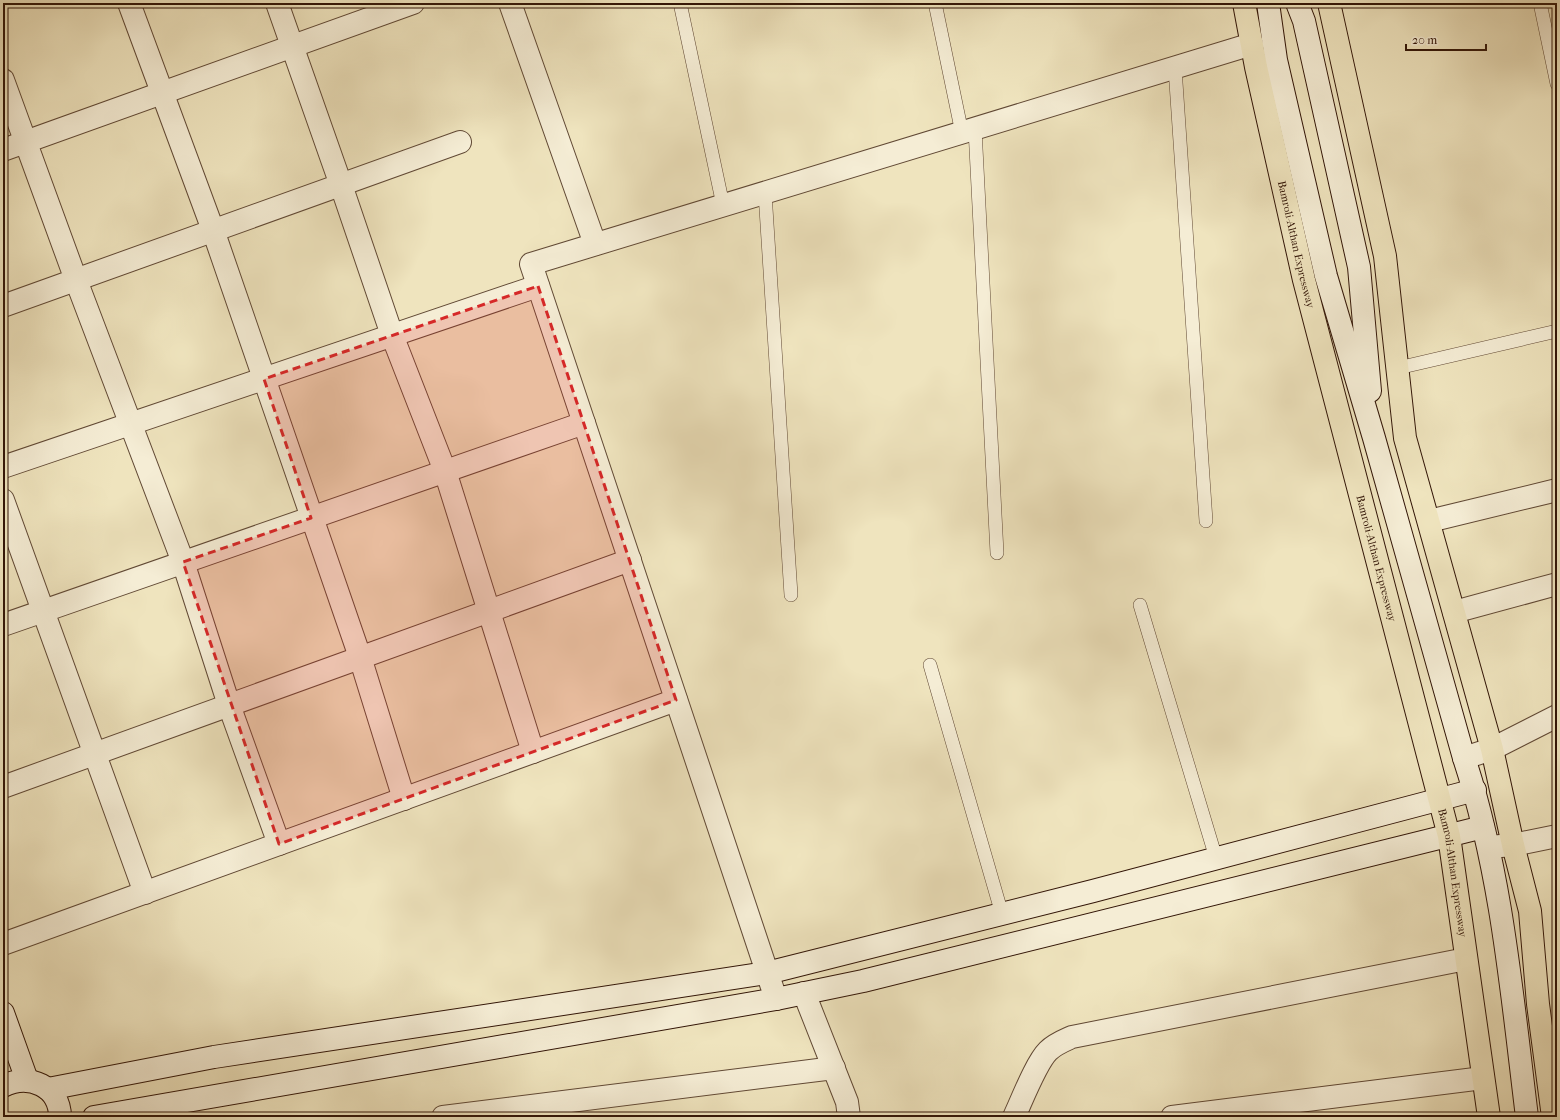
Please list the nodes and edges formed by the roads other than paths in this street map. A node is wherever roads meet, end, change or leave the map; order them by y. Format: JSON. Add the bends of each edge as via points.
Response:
{"nodes":[{"id":1,"x":129,"y":3,"type":"edge"},
{"id":2,"x":277,"y":3,"type":"edge"},
{"id":3,"x":413,"y":3,"type":"edge"},
{"id":4,"x":510,"y":3,"type":"edge"},
{"id":5,"x":680,"y":3,"type":"edge"},
{"id":6,"x":935,"y":3,"type":"edge"},
{"id":7,"x":1244,"y":3,"type":"edge"},
{"id":8,"x":1268,"y":3,"type":"edge"},
{"id":9,"x":1297,"y":3,"type":"edge"},
{"id":10,"x":1329,"y":3,"type":"edge"},
{"id":11,"x":1540,"y":3,"type":"edge"},
{"id":12,"x":1252,"y":44,"type":"junction"},
{"id":13,"x":293,"y":46,"type":"junction"},
{"id":14,"x":1174,"y":68,"type":"junction"},
{"id":15,"x":3,"y":80,"type":"edge"},
{"id":16,"x":1557,"y":84,"type":"edge"},
{"id":17,"x":163,"y":92,"type":"junction"},
{"id":18,"x":968,"y":131,"type":"junction"},
{"id":19,"x":26,"y":142,"type":"junction"},
{"id":20,"x":460,"y":142,"type":"dead end"},
{"id":21,"x":3,"y":150,"type":"edge"},
{"id":22,"x":341,"y":185,"type":"junction"},
{"id":23,"x":765,"y":193,"type":"junction"},
{"id":24,"x":723,"y":205,"type":"junction"},
{"id":25,"x":213,"y":230,"type":"junction"},
{"id":26,"x":595,"y":244,"type":"junction"},
{"id":27,"x":76,"y":280,"type":"junction"},
{"id":28,"x":538,"y":286,"type":"junction"},
{"id":29,"x":3,"y":306,"type":"edge"},
{"id":30,"x":1557,"y":331,"type":"edge"},
{"id":31,"x":392,"y":335,"type":"junction"},
{"id":32,"x":1398,"y":368,"type":"junction"},
{"id":33,"x":264,"y":379,"type":"junction"},
{"id":34,"x":584,"y":423,"type":"junction"},
{"id":35,"x":131,"y":424,"type":"junction"},
{"id":36,"x":1374,"y":438,"type":"junction"},
{"id":37,"x":3,"y":467,"type":"edge"},
{"id":38,"x":445,"y":471,"type":"junction"},
{"id":39,"x":1557,"y":490,"type":"edge"},
{"id":40,"x":3,"y":500,"type":"edge"},
{"id":41,"x":312,"y":518,"type":"junction"},
{"id":42,"x":1206,"y":521,"type":"dead end"},
{"id":43,"x":1429,"y":521,"type":"junction"},
{"id":44,"x":997,"y":553,"type":"dead end"},
{"id":45,"x":630,"y":560,"type":"junction"},
{"id":46,"x":183,"y":562,"type":"junction"},
{"id":47,"x":1557,"y":584,"type":"edge"},
{"id":48,"x":790,"y":595,"type":"dead end"},
{"id":49,"x":1140,"y":605,"type":"dead end"},
{"id":50,"x":43,"y":611,"type":"junction"},
{"id":51,"x":489,"y":611,"type":"junction"},
{"id":52,"x":1454,"y":612,"type":"junction"},
{"id":53,"x":3,"y":625,"type":"edge"},
{"id":54,"x":360,"y":657,"type":"junction"},
{"id":55,"x":930,"y":665,"type":"dead end"},
{"id":56,"x":676,"y":700,"type":"junction"},
{"id":57,"x":229,"y":705,"type":"junction"},
{"id":58,"x":1557,"y":716,"type":"edge"},
{"id":59,"x":1492,"y":748,"type":"junction"},
{"id":60,"x":533,"y":752,"type":"junction"},
{"id":61,"x":95,"y":753,"type":"junction"},
{"id":62,"x":1464,"y":758,"type":"junction"},
{"id":63,"x":3,"y":787,"type":"edge"},
{"id":64,"x":1475,"y":790,"type":"junction"},
{"id":65,"x":404,"y":799,"type":"junction"},
{"id":66,"x":1440,"y":800,"type":"junction"},
{"id":67,"x":1449,"y":836,"type":"junction"},
{"id":68,"x":1557,"y":836,"type":"edge"},
{"id":69,"x":1486,"y":837,"type":"junction"},
{"id":70,"x":279,"y":844,"type":"junction"},
{"id":71,"x":1513,"y":845,"type":"junction"},
{"id":72,"x":1216,"y":858,"type":"junction"},
{"id":73,"x":145,"y":893,"type":"junction"},
{"id":74,"x":1002,"y":914,"type":"junction"},
{"id":75,"x":3,"y":944,"type":"edge"},
{"id":76,"x":1466,"y":959,"type":"junction"},
{"id":77,"x":767,"y":973,"type":"junction"},
{"id":78,"x":804,"y":993,"type":"junction"},
{"id":79,"x":776,"y":999,"type":"junction"},
{"id":80,"x":3,"y":1013,"type":"edge"},
{"id":81,"x":834,"y":1068,"type":"junction"},
{"id":82,"x":1483,"y":1078,"type":"junction"},
{"id":83,"x":27,"y":1080,"type":"junction"},
{"id":84,"x":3,"y":1086,"type":"edge"},
{"id":85,"x":48,"y":1089,"type":"junction"},
{"id":86,"x":137,"y":1113,"type":"edge"},
{"id":87,"x":60,"y":1117,"type":"edge"},
{"id":88,"x":94,"y":1117,"type":"edge"},
{"id":89,"x":443,"y":1117,"type":"edge"},
{"id":90,"x":849,"y":1117,"type":"edge"},
{"id":91,"x":1014,"y":1117,"type":"edge"},
{"id":92,"x":1172,"y":1117,"type":"edge"},
{"id":93,"x":1489,"y":1117,"type":"edge"},
{"id":94,"x":1527,"y":1117,"type":"edge"},
{"id":95,"x":1553,"y":1117,"type":"edge"}],
"edges":[{"from":1,"to":17,"type":"street"},
{"from":2,"to":13,"type":"street"},
{"from":3,"to":13,"type":"street"},
{"from":4,"to":26,"type":"street"},
{"from":5,"to":24,"type":"lane"},
{"from":6,"to":18,"type":"lane"},
{"from":7,"to":12,"type":"main road","name":"Bamroli-Althan Expressway"},
{"from":8,"to":36,"type":"street","via":[[1276,60],[1326,276]]},
{"from":9,"to":36,"type":"street","via":[[1304,21],[1359,267]]},
{"from":10,"to":32,"type":"main road","via":[[1385,256]]},
{"from":11,"to":16,"type":"lane"},
{"from":12,"to":14,"type":"street"},
{"from":12,"to":66,"type":"main road","name":"Bamroli-Althan Expressway","via":[[1304,280]]},
{"from":13,"to":17,"type":"street"},
{"from":13,"to":22,"type":"street"},
{"from":14,"to":18,"type":"street"},
{"from":14,"to":42,"type":"lane"},
{"from":15,"to":19,"type":"street"},
{"from":17,"to":19,"type":"street"},
{"from":17,"to":25,"type":"street"},
{"from":18,"to":23,"type":"street"},
{"from":18,"to":44,"type":"lane"},
{"from":19,"to":21,"type":"street"},
{"from":19,"to":27,"type":"street"},
{"from":20,"to":22,"type":"street"},
{"from":22,"to":25,"type":"street"},
{"from":22,"to":31,"type":"street"},
{"from":23,"to":24,"type":"street"},
{"from":23,"to":48,"type":"lane"},
{"from":24,"to":26,"type":"street"},
{"from":25,"to":27,"type":"street"},
{"from":25,"to":33,"type":"street"},
{"from":26,"to":28,"type":"street","via":[[531,264]]},
{"from":27,"to":29,"type":"street"},
{"from":27,"to":35,"type":"street"},
{"from":28,"to":31,"type":"street"},
{"from":28,"to":34,"type":"street"},
{"from":30,"to":32,"type":"lane"},
{"from":31,"to":33,"type":"street"},
{"from":31,"to":38,"type":"street"},
{"from":32,"to":43,"type":"main road","via":[[1405,438]]},
{"from":33,"to":35,"type":"street"},
{"from":33,"to":41,"type":"street"},
{"from":34,"to":38,"type":"street"},
{"from":34,"to":45,"type":"street"},
{"from":35,"to":37,"type":"street"},
{"from":35,"to":46,"type":"street"},
{"from":36,"to":62,"type":"street"},
{"from":38,"to":41,"type":"street"},
{"from":38,"to":51,"type":"street"},
{"from":39,"to":43,"type":"street"},
{"from":40,"to":50,"type":"street"},
{"from":41,"to":46,"type":"street"},
{"from":41,"to":54,"type":"street"},
{"from":43,"to":52,"type":"main road"},
{"from":45,"to":51,"type":"street"},
{"from":45,"to":56,"type":"street"},
{"from":46,"to":50,"type":"street"},
{"from":46,"to":57,"type":"street"},
{"from":47,"to":52,"type":"street"},
{"from":49,"to":72,"type":"lane"},
{"from":50,"to":53,"type":"street"},
{"from":50,"to":61,"type":"street"},
{"from":51,"to":54,"type":"street"},
{"from":51,"to":60,"type":"street"},
{"from":52,"to":59,"type":"main road"},
{"from":54,"to":57,"type":"street"},
{"from":54,"to":65,"type":"street"},
{"from":55,"to":74,"type":"lane"},
{"from":56,"to":60,"type":"street"},
{"from":56,"to":77,"type":"street"},
{"from":57,"to":61,"type":"street"},
{"from":57,"to":70,"type":"street"},
{"from":58,"to":59,"type":"street"},
{"from":59,"to":62,"type":"street"},
{"from":59,"to":71,"type":"main road"},
{"from":60,"to":65,"type":"street"},
{"from":61,"to":63,"type":"street"},
{"from":61,"to":73,"type":"street"},
{"from":62,"to":64,"type":"street"},
{"from":64,"to":66,"type":"street"},
{"from":64,"to":69,"type":"street"},
{"from":65,"to":70,"type":"street"},
{"from":66,"to":67,"type":"main road","name":"Bamroli-Althan Expressway"},
{"from":66,"to":72,"type":"street"},
{"from":67,"to":69,"type":"street"},
{"from":67,"to":76,"type":"main road","name":"Bamroli-Althan Expressway"},
{"from":67,"to":78,"type":"street","via":[[863,981]]},
{"from":68,"to":71,"type":"street"},
{"from":69,"to":71,"type":"street"},
{"from":69,"to":94,"type":"street","via":[[1502,916]]},
{"from":70,"to":73,"type":"street"},
{"from":71,"to":95,"type":"main road","via":[[1530,911],[1538,1004]]},
{"from":72,"to":74,"type":"street"},
{"from":73,"to":75,"type":"street"},
{"from":74,"to":77,"type":"street"},
{"from":76,"to":82,"type":"main road","name":"Bamroli-Althan Expressway"},
{"from":76,"to":91,"type":"street","via":[[1072,1037],[1058,1043],[1040,1062]]},
{"from":77,"to":79,"type":"street"},
{"from":77,"to":85,"type":"street","via":[[214,1057]]},
{"from":78,"to":79,"type":"street"},
{"from":78,"to":81,"type":"street"},
{"from":79,"to":86,"type":"street"},
{"from":80,"to":83,"type":"street"},
{"from":81,"to":89,"type":"street"},
{"from":81,"to":90,"type":"street","via":[[847,1102]]},
{"from":82,"to":92,"type":"street"},
{"from":82,"to":93,"type":"main road","name":"Bamroli-Althan Expressway"},
{"from":83,"to":84,"type":"street"},
{"from":83,"to":85,"type":"street"},
{"from":85,"to":87,"type":"street","via":[[56,1099]]},
{"from":86,"to":88,"type":"street"}]}
